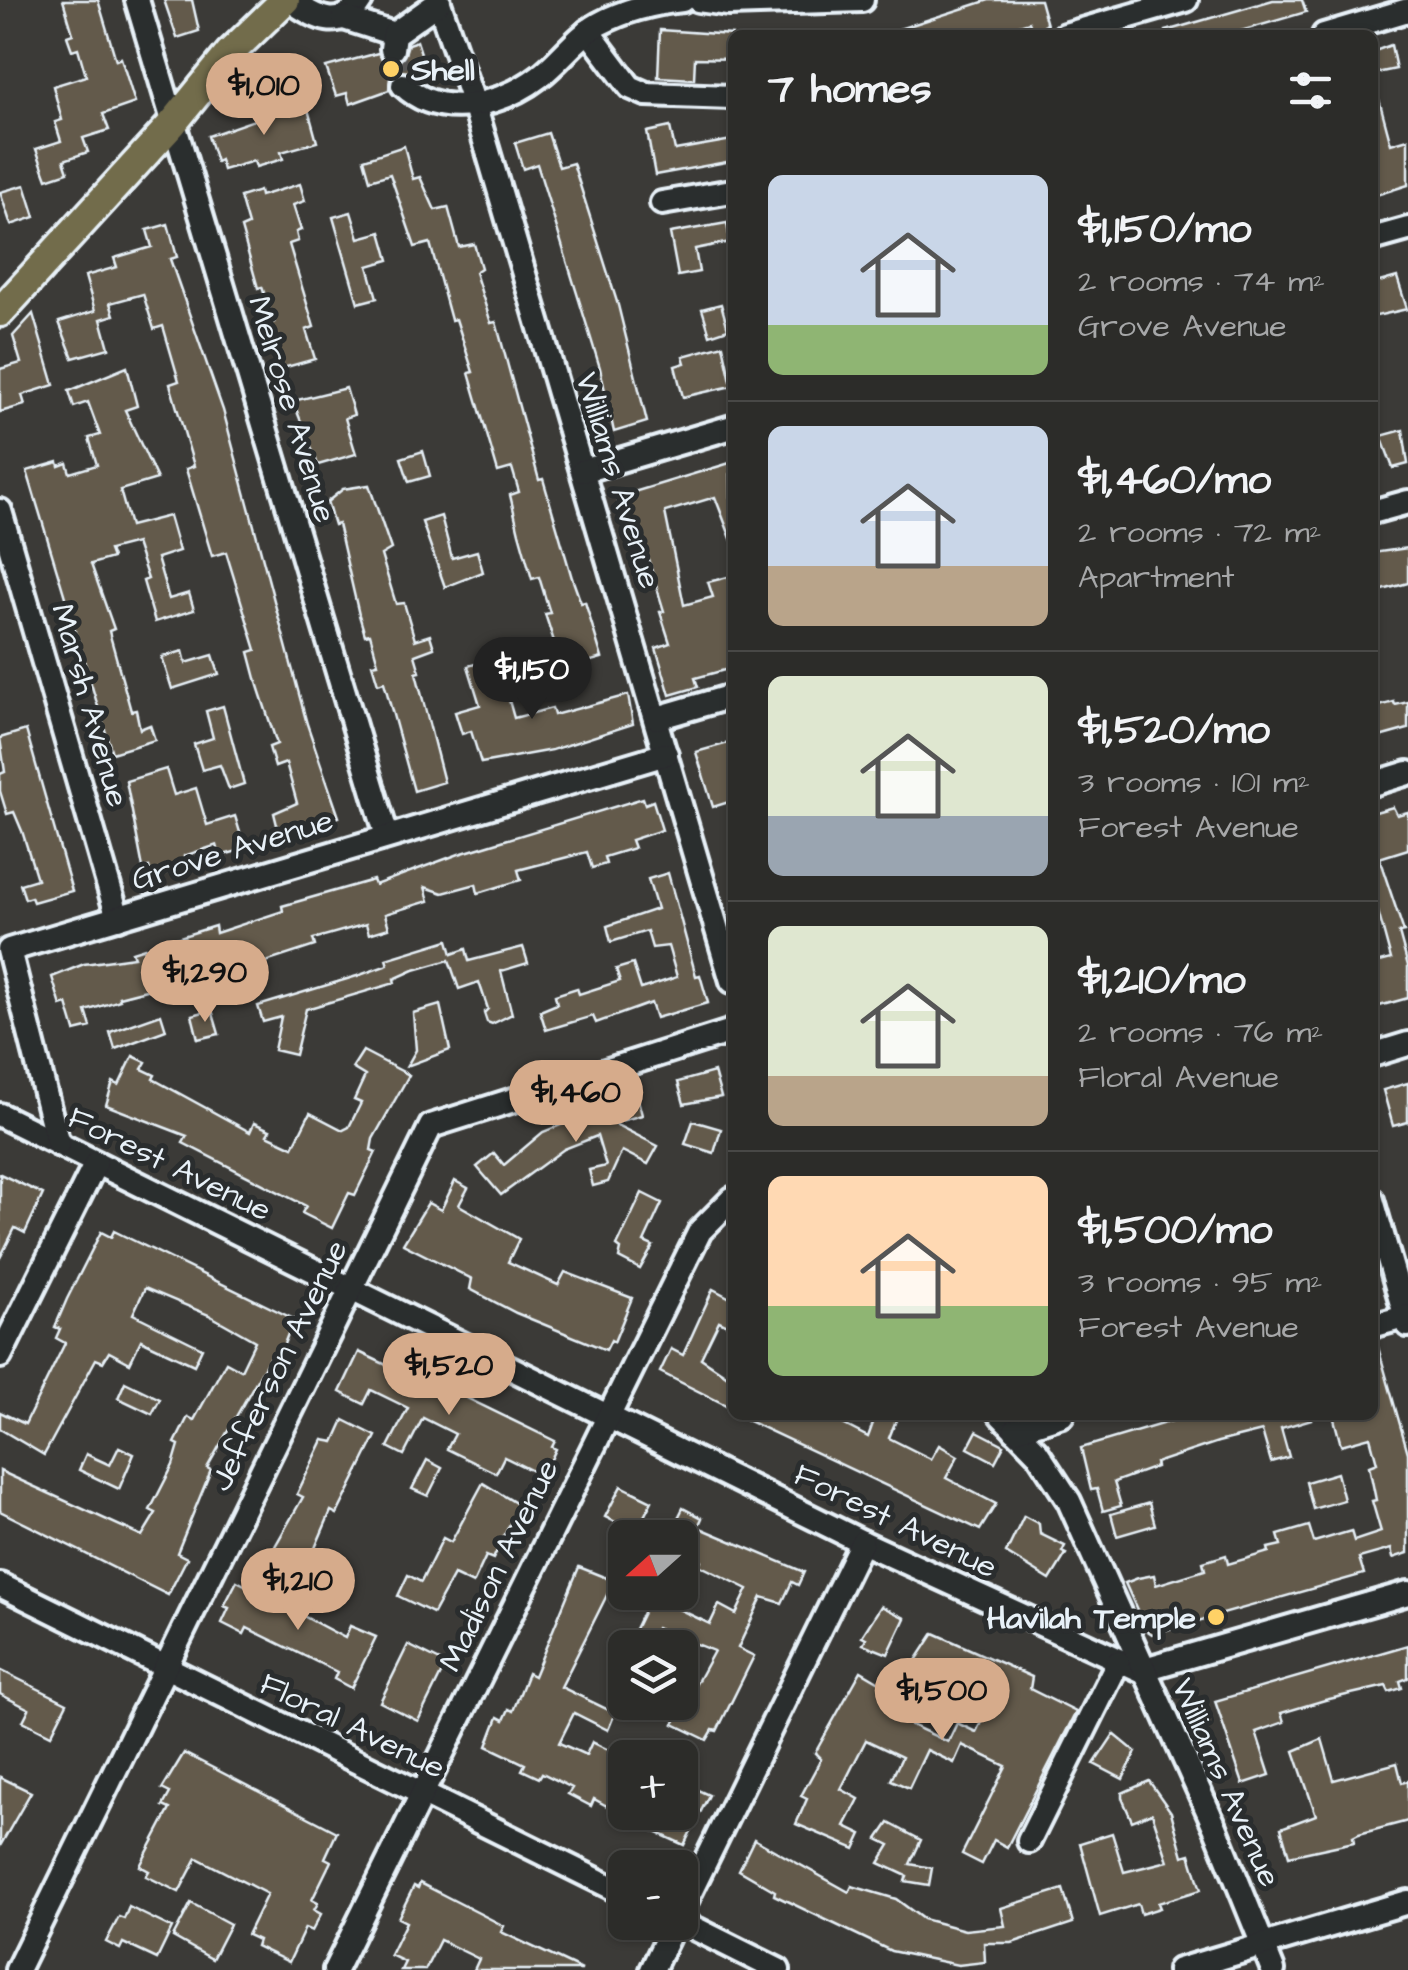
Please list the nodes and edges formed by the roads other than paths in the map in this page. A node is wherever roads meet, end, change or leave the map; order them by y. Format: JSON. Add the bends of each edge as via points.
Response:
{"nodes":[{"id":1,"x":137,"y":0,"type":"edge"},
{"id":2,"x":287,"y":0,"type":"edge"},
{"id":3,"x":361,"y":0,"type":"edge"},
{"id":4,"x":682,"y":0,"type":"edge"},
{"id":5,"x":698,"y":0,"type":"edge"},
{"id":6,"x":862,"y":0,"type":"edge"},
{"id":7,"x":1186,"y":0,"type":"edge"},
{"id":8,"x":438,"y":1,"type":"edge"},
{"id":9,"x":1408,"y":10,"type":"edge"},
{"id":10,"x":344,"y":18,"type":"junction"},
{"id":11,"x":1082,"y":30,"type":"edge"},
{"id":12,"x":1341,"y":30,"type":"edge"},
{"id":13,"x":588,"y":31,"type":"junction"},
{"id":14,"x":404,"y":86,"type":"dead end"},
{"id":15,"x":728,"y":97,"type":"edge"},
{"id":16,"x":474,"y":104,"type":"junction"},
{"id":17,"x":174,"y":123,"type":"junction"},
{"id":18,"x":728,"y":191,"type":"edge"},
{"id":19,"x":662,"y":203,"type":"dead end"},
{"id":20,"x":1408,"y":229,"type":"edge"},
{"id":21,"x":1378,"y":237,"type":"edge"},
{"id":22,"x":0,"y":312,"type":"edge"},
{"id":23,"x":728,"y":428,"type":"edge"},
{"id":24,"x":583,"y":471,"type":"junction"},
{"id":25,"x":1408,"y":502,"type":"edge"},
{"id":26,"x":1378,"y":510,"type":"edge"},
{"id":27,"x":0,"y":511,"type":"edge"},
{"id":28,"x":728,"y":697,"type":"edge"},
{"id":29,"x":657,"y":718,"type":"junction"},
{"id":30,"x":666,"y":754,"type":"junction"},
{"id":31,"x":1408,"y":774,"type":"edge"},
{"id":32,"x":1378,"y":782,"type":"edge"},
{"id":33,"x":387,"y":836,"type":"junction"},
{"id":34,"x":118,"y":918,"type":"junction"},
{"id":35,"x":728,"y":963,"type":"edge"},
{"id":36,"x":728,"y":1032,"type":"edge"},
{"id":37,"x":1408,"y":1044,"type":"edge"},
{"id":38,"x":1378,"y":1053,"type":"edge"},
{"id":39,"x":0,"y":1116,"type":"edge"},
{"id":40,"x":58,"y":1144,"type":"junction"},
{"id":41,"x":96,"y":1163,"type":"junction"},
{"id":42,"x":728,"y":1203,"type":"edge"},
{"id":43,"x":1378,"y":1220,"type":"edge"},
{"id":44,"x":352,"y":1289,"type":"junction"},
{"id":45,"x":1407,"y":1319,"type":"edge"},
{"id":46,"x":1378,"y":1325,"type":"edge"},
{"id":47,"x":0,"y":1356,"type":"edge"},
{"id":48,"x":608,"y":1416,"type":"junction"},
{"id":49,"x":1008,"y":1422,"type":"edge"},
{"id":50,"x":862,"y":1542,"type":"junction"},
{"id":51,"x":0,"y":1585,"type":"edge"},
{"id":52,"x":1408,"y":1593,"type":"edge"},
{"id":53,"x":1118,"y":1662,"type":"junction"},
{"id":54,"x":165,"y":1670,"type":"junction"},
{"id":55,"x":1142,"y":1670,"type":"junction"},
{"id":56,"x":422,"y":1795,"type":"junction"},
{"id":57,"x":1029,"y":1841,"type":"dead end"},
{"id":58,"x":698,"y":1876,"type":"edge"},
{"id":59,"x":608,"y":1886,"type":"edge"},
{"id":60,"x":1408,"y":1902,"type":"edge"},
{"id":61,"x":698,"y":1932,"type":"edge"},
{"id":62,"x":668,"y":1940,"type":"edge"},
{"id":63,"x":1262,"y":1944,"type":"junction"},
{"id":64,"x":17,"y":1970,"type":"edge"},
{"id":65,"x":335,"y":1970,"type":"edge"},
{"id":66,"x":652,"y":1970,"type":"edge"},
{"id":67,"x":778,"y":1970,"type":"edge"},
{"id":68,"x":1179,"y":1970,"type":"edge"},
{"id":69,"x":1273,"y":1970,"type":"edge"}],
"edges":[{"from":1,"to":17,"type":"street","name":"Melrose Avenue"},
{"from":2,"to":10,"type":"street","via":[[316,19]]},
{"from":2,"to":17,"type":"main road","via":[[230,53]]},
{"from":3,"to":10,"type":"street"},
{"from":4,"to":13,"type":"street","via":[[632,10]]},
{"from":5,"to":6,"type":"street"},
{"from":7,"to":11,"type":"street"},
{"from":8,"to":10,"type":"street","via":[[393,41]]},
{"from":8,"to":16,"type":"street","name":"Williams Avenue"},
{"from":9,"to":12,"type":"street"},
{"from":13,"to":15,"type":"street","via":[[630,88]]},
{"from":13,"to":16,"type":"street","via":[[540,76]]},
{"from":14,"to":16,"type":"street","via":[[444,107]]},
{"from":16,"to":24,"type":"street","name":"Williams Avenue"},
{"from":17,"to":22,"type":"main road"},
{"from":17,"to":33,"type":"street","name":"Melrose Avenue"},
{"from":18,"to":19,"type":"street"},
{"from":20,"to":21,"type":"street"},
{"from":23,"to":24,"type":"street"},
{"from":24,"to":29,"type":"street","name":"Williams Avenue"},
{"from":25,"to":26,"type":"street"},
{"from":27,"to":34,"type":"street","name":"Marsh Avenue"},
{"from":28,"to":29,"type":"street"},
{"from":29,"to":30,"type":"street","name":"Williams Avenue"},
{"from":30,"to":33,"type":"street","name":"Grove Avenue"},
{"from":30,"to":35,"type":"street","name":"Williams Avenue"},
{"from":31,"to":32,"type":"street"},
{"from":33,"to":34,"type":"street","name":"Grove Avenue"},
{"from":34,"to":40,"type":"street","name":"Grove Avenue","via":[[9,950]]},
{"from":36,"to":44,"type":"street","name":"Jefferson Avenue","via":[[430,1126]]},
{"from":37,"to":38,"type":"street"},
{"from":39,"to":40,"type":"street","name":"Forest Avenue"},
{"from":40,"to":41,"type":"street","name":"Forest Avenue"},
{"from":41,"to":44,"type":"street","name":"Forest Avenue"},
{"from":41,"to":47,"type":"street"},
{"from":42,"to":48,"type":"street","name":"Madison Avenue","via":[[700,1231]]},
{"from":43,"to":45,"type":"street"},
{"from":44,"to":48,"type":"street","name":"Forest Avenue"},
{"from":44,"to":54,"type":"street","name":"Jefferson Avenue"},
{"from":45,"to":46,"type":"street"},
{"from":48,"to":50,"type":"street","name":"Forest Avenue"},
{"from":48,"to":56,"type":"street","name":"Madison Avenue"},
{"from":49,"to":55,"type":"street","name":"Williams Avenue","via":[[1038,1452],[1069,1502]]},
{"from":50,"to":53,"type":"street","name":"Forest Avenue"},
{"from":50,"to":58,"type":"street"},
{"from":51,"to":54,"type":"street","name":"Floral Avenue"},
{"from":52,"to":55,"type":"street"},
{"from":53,"to":55,"type":"street","name":"Forest Avenue"},
{"from":53,"to":57,"type":"street"},
{"from":54,"to":56,"type":"street","name":"Floral Avenue"},
{"from":54,"to":64,"type":"street","name":"Jefferson Avenue"},
{"from":55,"to":63,"type":"street","name":"Williams Avenue"},
{"from":56,"to":59,"type":"street","name":"Floral Avenue"},
{"from":56,"to":65,"type":"street","name":"Madison Avenue"},
{"from":60,"to":63,"type":"street"},
{"from":61,"to":67,"type":"street"},
{"from":62,"to":66,"type":"street"},
{"from":63,"to":68,"type":"street"},
{"from":63,"to":69,"type":"street","name":"Williams Avenue"}]}
